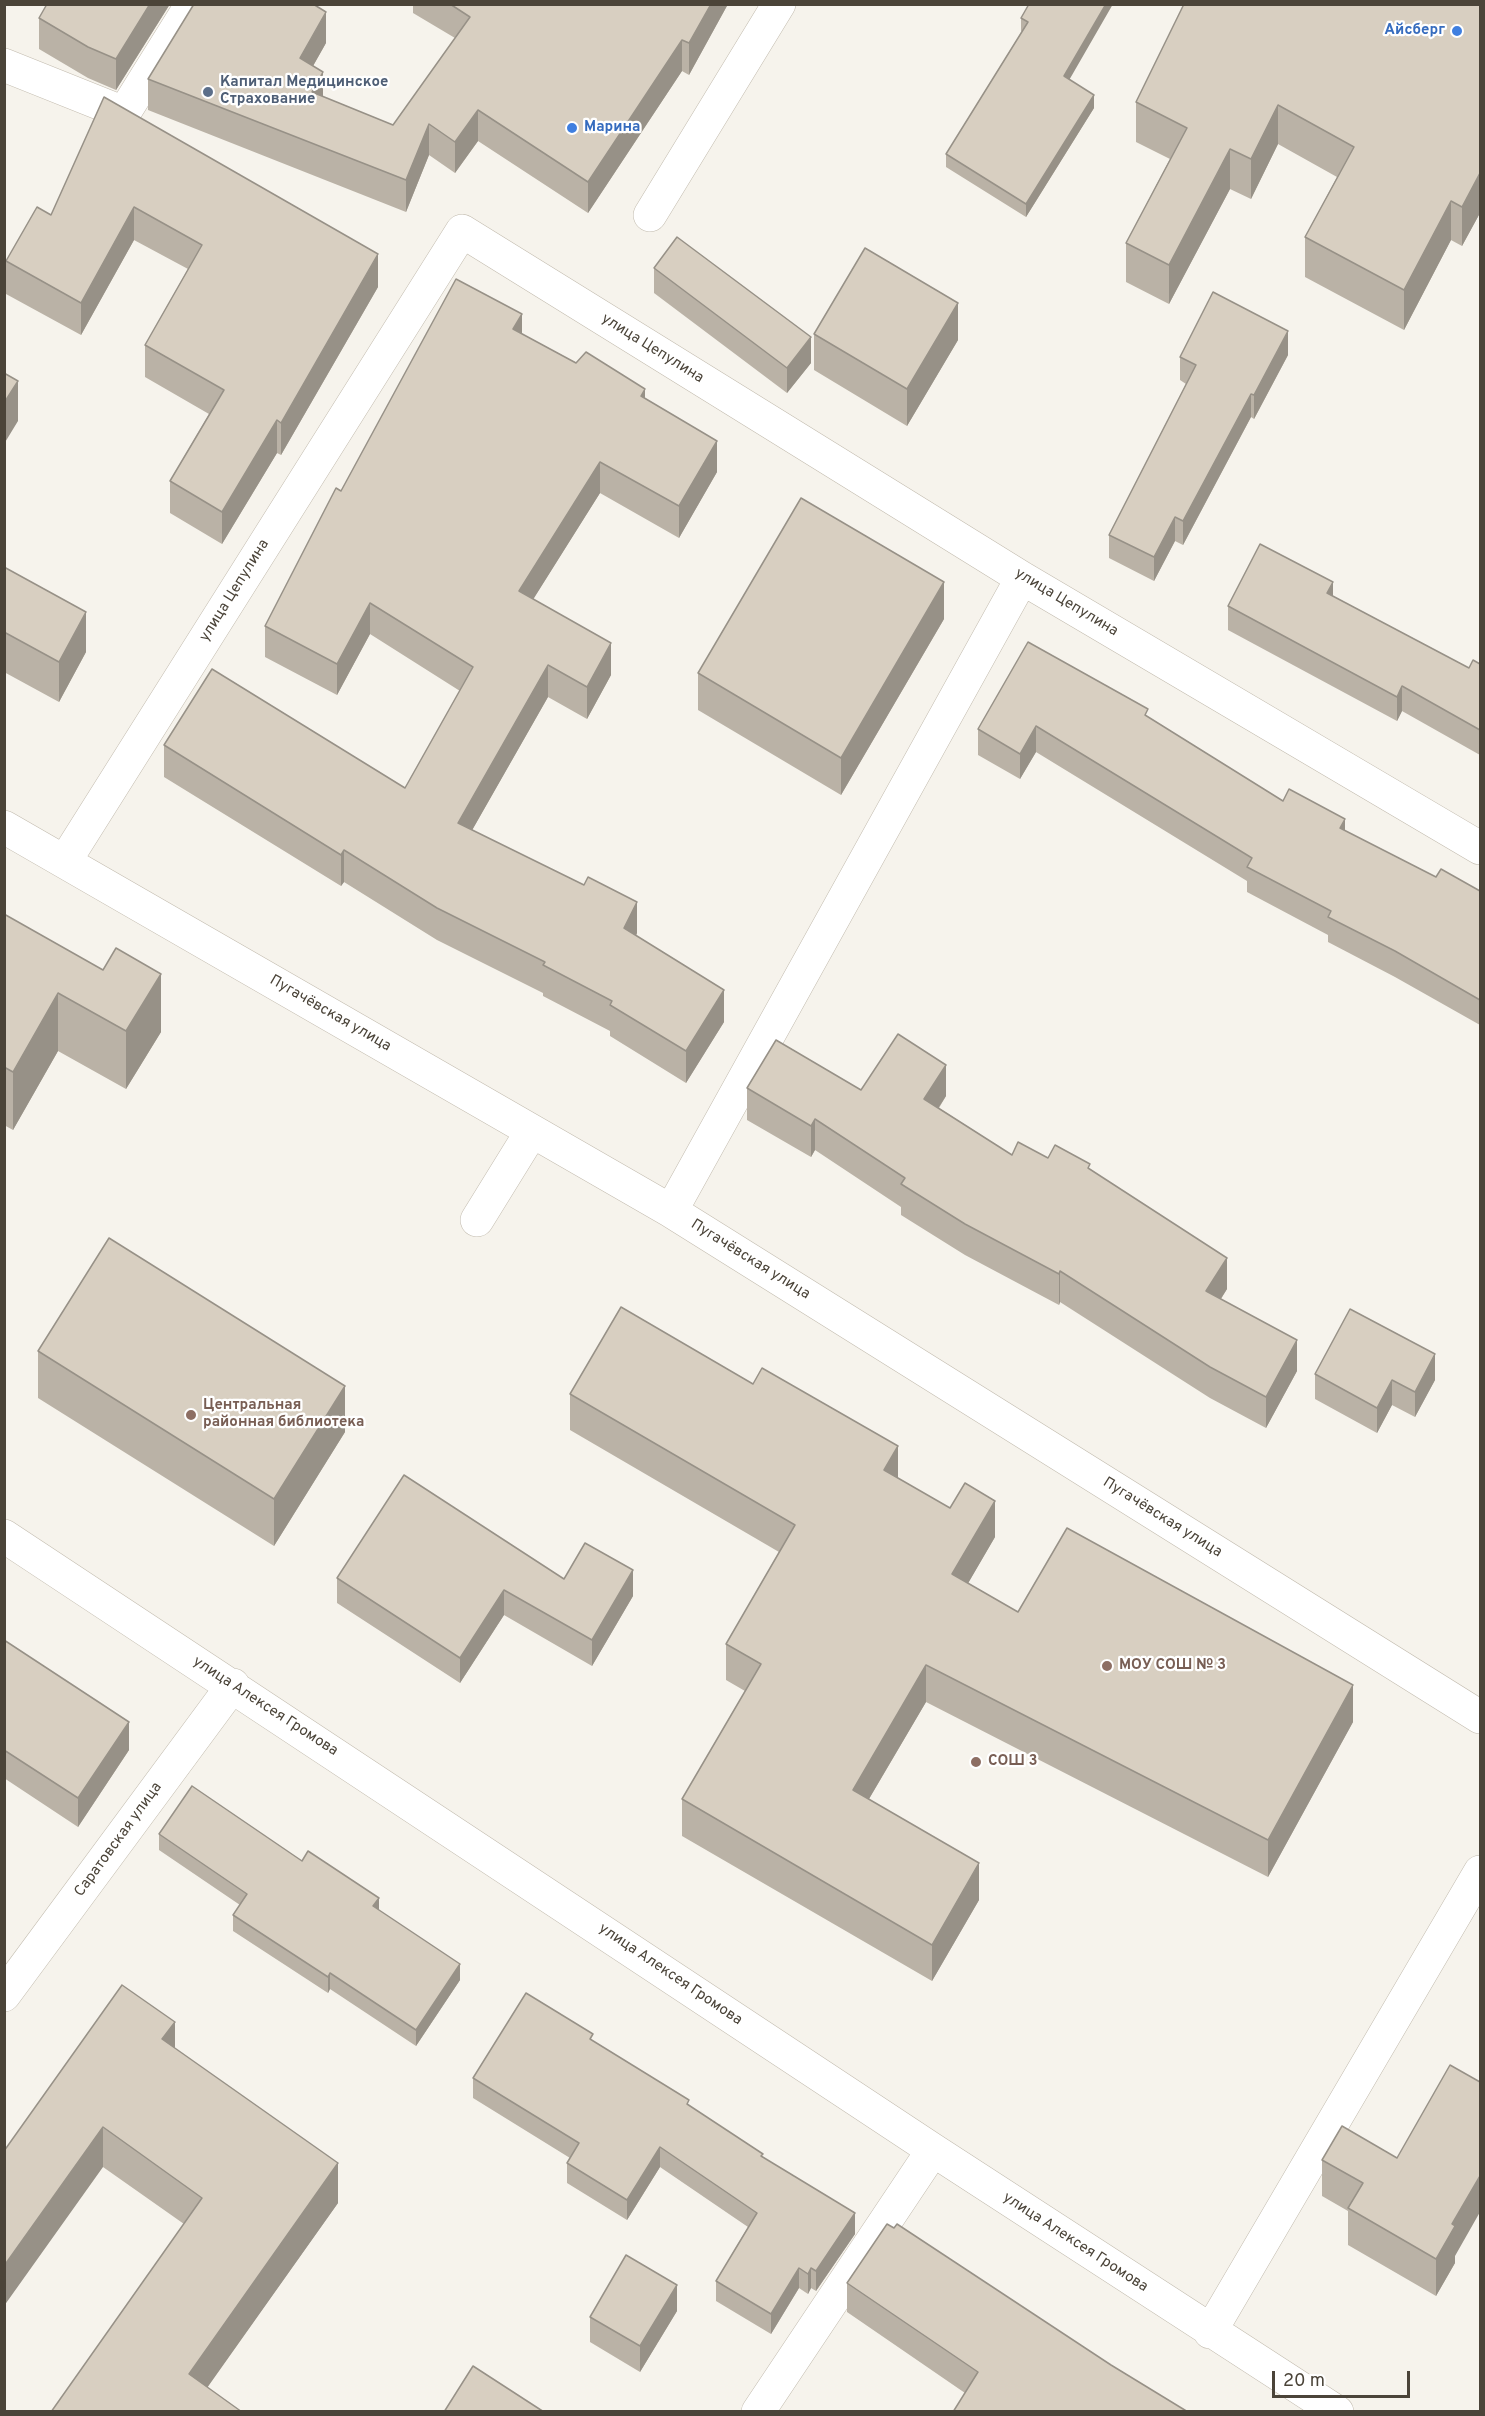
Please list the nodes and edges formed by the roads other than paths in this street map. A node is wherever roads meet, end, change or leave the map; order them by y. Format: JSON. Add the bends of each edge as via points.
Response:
{"nodes":[{"id":1,"x":192,"y":4,"type":"edge"},
{"id":2,"x":779,"y":4,"type":"edge"},
{"id":3,"x":4,"y":65,"type":"edge"},
{"id":4,"x":650,"y":215,"type":"dead end"},
{"id":5,"x":1022,"y":578,"type":"junction"},
{"id":6,"x":4,"y":827,"type":"edge"},
{"id":7,"x":1480,"y":848,"type":"edge"},
{"id":8,"x":64,"y":861,"type":"junction"},
{"id":9,"x":532,"y":1131,"type":"junction"},
{"id":10,"x":671,"y":1211,"type":"junction"},
{"id":11,"x":477,"y":1220,"type":"dead end"},
{"id":12,"x":4,"y":1536,"type":"edge"},
{"id":13,"x":233,"y":1685,"type":"junction"},
{"id":14,"x":1480,"y":1717,"type":"edge"},
{"id":15,"x":1480,"y":1872,"type":"edge"},
{"id":16,"x":4,"y":1995,"type":"edge"},
{"id":17,"x":933,"y":2150,"type":"junction"},
{"id":18,"x":1210,"y":2332,"type":"junction"},
{"id":19,"x":758,"y":2412,"type":"edge"},
{"id":20,"x":1337,"y":2412,"type":"edge"}],
"edges":[{"from":1,"to":3,"type":"street","via":[[124,113]]},
{"from":2,"to":4,"type":"street"},
{"from":5,"to":7,"type":"street","name":"улица Цепулина"},
{"from":5,"to":8,"type":"street","name":"улица Цепулина","via":[[462,231]]},
{"from":5,"to":10,"type":"street"},
{"from":6,"to":8,"type":"street","name":"Пугачёвская улица"},
{"from":8,"to":9,"type":"street","name":"Пугачёвская улица"},
{"from":9,"to":10,"type":"street","name":"Пугачёвская улица"},
{"from":9,"to":11,"type":"street"},
{"from":10,"to":14,"type":"street","name":"Пугачёвская улица"},
{"from":12,"to":13,"type":"street","name":"улица Алексея Громова"},
{"from":13,"to":16,"type":"street","name":"Саратовская улица"},
{"from":13,"to":17,"type":"street","name":"улица Алексея Громова"},
{"from":15,"to":18,"type":"street"},
{"from":17,"to":18,"type":"street","name":"улица Алексея Громова"},
{"from":17,"to":19,"type":"street"},
{"from":18,"to":20,"type":"street","name":"улица Алексея Громова"}]}
